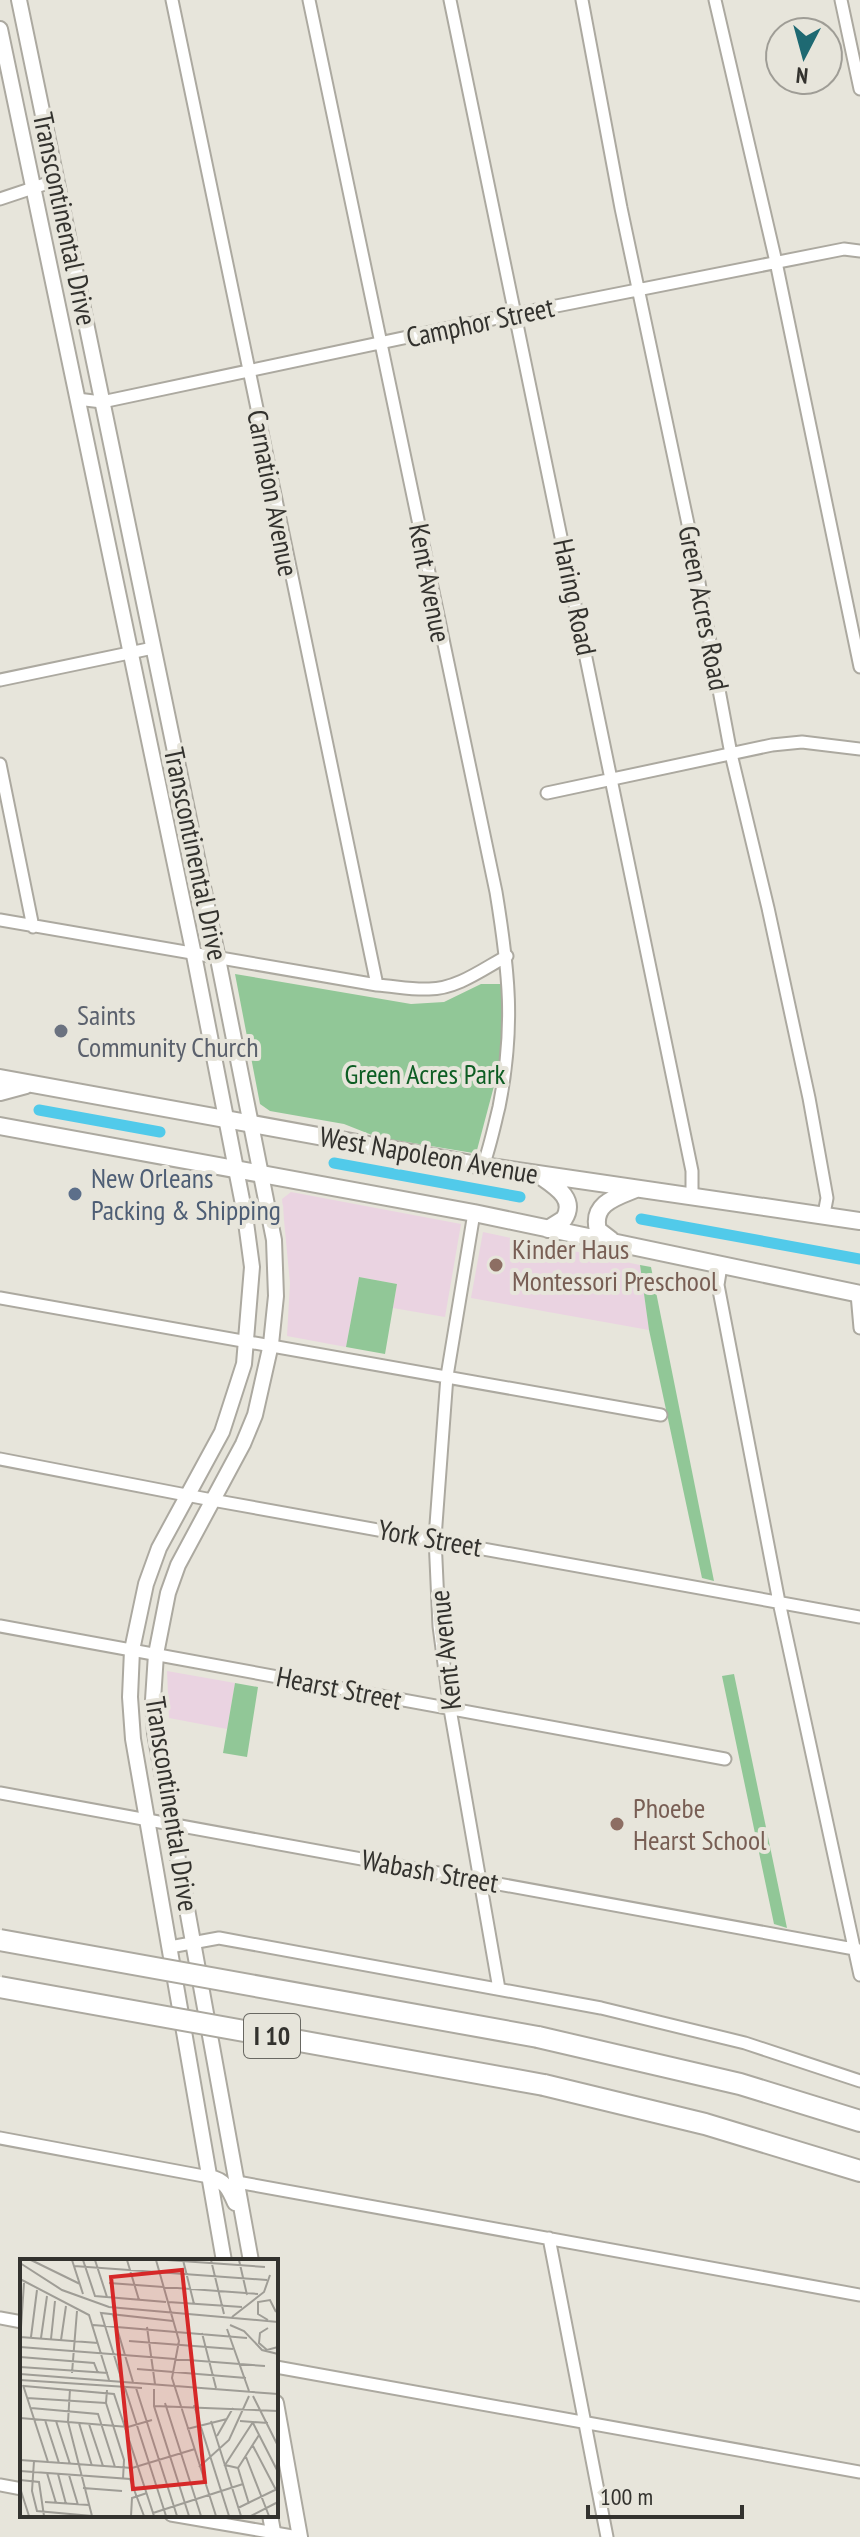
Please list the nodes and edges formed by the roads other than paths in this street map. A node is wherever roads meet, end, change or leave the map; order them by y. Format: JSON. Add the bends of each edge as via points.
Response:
{"nodes":[{"id":1,"x":19,"y":0,"type":"edge"},
{"id":2,"x":172,"y":0,"type":"edge"},
{"id":3,"x":309,"y":0,"type":"edge"},
{"id":4,"x":450,"y":0,"type":"edge"},
{"id":5,"x":582,"y":0,"type":"edge"},
{"id":6,"x":715,"y":0,"type":"edge"},
{"id":7,"x":841,"y":0,"type":"edge"},
{"id":8,"x":0,"y":29,"type":"edge"},
{"id":9,"x":860,"y":89,"type":"edge"},
{"id":10,"x":57,"y":180,"type":"junction"},
{"id":11,"x":33,"y":188,"type":"junction"},
{"id":12,"x":0,"y":199,"type":"edge"},
{"id":13,"x":70,"y":242,"type":"junction"},
{"id":14,"x":45,"y":246,"type":"junction"},
{"id":15,"x":860,"y":251,"type":"edge"},
{"id":16,"x":776,"y":262,"type":"junction"},
{"id":17,"x":639,"y":289,"type":"junction"},
{"id":18,"x":516,"y":314,"type":"junction"},
{"id":19,"x":382,"y":343,"type":"junction"},
{"id":20,"x":249,"y":370,"type":"junction"},
{"id":21,"x":77,"y":399,"type":"junction"},
{"id":22,"x":102,"y":402,"type":"junction"},
{"id":23,"x":153,"y":648,"type":"junction"},
{"id":24,"x":129,"y":653,"type":"junction"},
{"id":25,"x":860,"y":667,"type":"edge"},
{"id":26,"x":0,"y":680,"type":"edge"},
{"id":27,"x":860,"y":749,"type":"edge"},
{"id":28,"x":731,"y":754,"type":"junction"},
{"id":29,"x":0,"y":764,"type":"edge"},
{"id":30,"x":613,"y":779,"type":"junction"},
{"id":31,"x":547,"y":793,"type":"dead end"},
{"id":32,"x":0,"y":920,"type":"edge"},
{"id":33,"x":33,"y":927,"type":"junction"},
{"id":34,"x":194,"y":955,"type":"junction"},
{"id":35,"x":507,"y":956,"type":"junction"},
{"id":36,"x":218,"y":959,"type":"junction"},
{"id":37,"x":377,"y":985,"type":"junction"},
{"id":38,"x":0,"y":1078,"type":"edge"},
{"id":39,"x":35,"y":1084,"type":"junction"},
{"id":40,"x":0,"y":1092,"type":"edge"},
{"id":41,"x":226,"y":1118,"type":"junction"},
{"id":42,"x":251,"y":1123,"type":"junction"},
{"id":43,"x":3,"y":1125,"type":"edge"},
{"id":44,"x":483,"y":1166,"type":"junction"},
{"id":45,"x":236,"y":1170,"type":"junction"},
{"id":46,"x":262,"y":1175,"type":"junction"},
{"id":47,"x":539,"y":1175,"type":"junction"},
{"id":48,"x":637,"y":1188,"type":"junction"},
{"id":49,"x":692,"y":1195,"type":"junction"},
{"id":50,"x":474,"y":1213,"type":"junction"},
{"id":51,"x":824,"y":1214,"type":"junction"},
{"id":52,"x":860,"y":1221,"type":"edge"},
{"id":53,"x":548,"y":1229,"type":"junction"},
{"id":54,"x":619,"y":1244,"type":"junction"},
{"id":55,"x":721,"y":1266,"type":"junction"},
{"id":56,"x":859,"y":1294,"type":"edge"},
{"id":57,"x":0,"y":1298,"type":"edge"},
{"id":58,"x":860,"y":1328,"type":"edge"},
{"id":59,"x":248,"y":1340,"type":"junction"},
{"id":60,"x":271,"y":1344,"type":"junction"},
{"id":61,"x":447,"y":1376,"type":"junction"},
{"id":62,"x":661,"y":1415,"type":"dead end"},
{"id":63,"x":0,"y":1459,"type":"edge"},
{"id":64,"x":188,"y":1495,"type":"junction"},
{"id":65,"x":212,"y":1500,"type":"junction"},
{"id":66,"x":435,"y":1538,"type":"junction"},
{"id":67,"x":779,"y":1602,"type":"junction"},
{"id":68,"x":860,"y":1617,"type":"edge"},
{"id":69,"x":0,"y":1626,"type":"edge"},
{"id":70,"x":132,"y":1650,"type":"junction"},
{"id":71,"x":156,"y":1654,"type":"junction"},
{"id":72,"x":450,"y":1709,"type":"junction"},
{"id":73,"x":725,"y":1759,"type":"dead end"},
{"id":74,"x":0,"y":1793,"type":"edge"},
{"id":75,"x":147,"y":1819,"type":"junction"},
{"id":76,"x":172,"y":1824,"type":"junction"},
{"id":77,"x":480,"y":1880,"type":"junction"},
{"id":78,"x":0,"y":1940,"type":"edge"},
{"id":79,"x":193,"y":1944,"type":"junction"},
{"id":80,"x":170,"y":1947,"type":"junction"},
{"id":81,"x":857,"y":1949,"type":"edge"},
{"id":82,"x":860,"y":1975,"type":"edge"},
{"id":83,"x":0,"y":1987,"type":"edge"},
{"id":84,"x":499,"y":1989,"type":"junction"},
{"id":85,"x":860,"y":2081,"type":"edge"},
{"id":86,"x":860,"y":2121,"type":"edge"},
{"id":87,"x":0,"y":2138,"type":"edge"},
{"id":88,"x":860,"y":2171,"type":"edge"},
{"id":89,"x":209,"y":2177,"type":"junction"},
{"id":90,"x":237,"y":2182,"type":"junction"},
{"id":91,"x":241,"y":2209,"type":"junction"},
{"id":92,"x":549,"y":2238,"type":"junction"},
{"id":93,"x":224,"y":2259,"type":"edge"},
{"id":94,"x":251,"y":2259,"type":"edge"},
{"id":95,"x":860,"y":2295,"type":"edge"},
{"id":96,"x":0,"y":2318,"type":"edge"},
{"id":97,"x":20,"y":2322,"type":"edge"},
{"id":98,"x":278,"y":2367,"type":"edge"},
{"id":99,"x":278,"y":2415,"type":"edge"},
{"id":100,"x":585,"y":2422,"type":"junction"},
{"id":101,"x":860,"y":2472,"type":"edge"},
{"id":102,"x":0,"y":2485,"type":"edge"},
{"id":103,"x":20,"y":2489,"type":"edge"},
{"id":104,"x":181,"y":2517,"type":"edge"},
{"id":105,"x":274,"y":2535,"type":"edge"},
{"id":106,"x":299,"y":2537,"type":"edge"},
{"id":107,"x":607,"y":2537,"type":"edge"}],
"edges":[{"from":1,"to":10,"type":"street","name":"Transcontinental Drive"},
{"from":2,"to":20,"type":"street","name":"Carnation Avenue"},
{"from":3,"to":19,"type":"street","name":"Kent Avenue"},
{"from":4,"to":18,"type":"street","name":"Haring Road"},
{"from":5,"to":17,"type":"street","name":"Green Acres Road"},
{"from":6,"to":16,"type":"street"},
{"from":7,"to":9,"type":"street"},
{"from":8,"to":11,"type":"street","name":"Transcontinental Drive"},
{"from":10,"to":11,"type":"street"},
{"from":10,"to":13,"type":"street","name":"Transcontinental Drive"},
{"from":11,"to":12,"type":"street"},
{"from":11,"to":14,"type":"street","name":"Transcontinental Drive"},
{"from":13,"to":14,"type":"street"},
{"from":13,"to":22,"type":"street","name":"Transcontinental Drive"},
{"from":14,"to":21,"type":"street","name":"Transcontinental Drive"},
{"from":15,"to":16,"type":"street","name":"Camphor Street","via":[[844,249]]},
{"from":16,"to":17,"type":"street","name":"Camphor Street"},
{"from":16,"to":25,"type":"street"},
{"from":17,"to":18,"type":"street","name":"Camphor Street"},
{"from":17,"to":28,"type":"street","name":"Green Acres Road"},
{"from":18,"to":19,"type":"street","name":"Camphor Street"},
{"from":18,"to":30,"type":"street","name":"Haring Road"},
{"from":19,"to":20,"type":"street","name":"Camphor Street"},
{"from":19,"to":35,"type":"street","name":"Kent Avenue"},
{"from":20,"to":22,"type":"street","name":"Camphor Street"},
{"from":20,"to":37,"type":"street","name":"Carnation Avenue"},
{"from":21,"to":22,"type":"street","name":"Camphor Street"},
{"from":21,"to":24,"type":"street","name":"Transcontinental Drive"},
{"from":22,"to":23,"type":"street","name":"Transcontinental Drive"},
{"from":23,"to":24,"type":"street"},
{"from":23,"to":36,"type":"street","name":"Transcontinental Drive"},
{"from":24,"to":26,"type":"street"},
{"from":24,"to":34,"type":"street","name":"Transcontinental Drive"},
{"from":27,"to":28,"type":"street","via":[[802,742]]},
{"from":28,"to":30,"type":"street"},
{"from":28,"to":51,"type":"street","name":"Green Acres Road","via":[[809,1098],[827,1198]]},
{"from":29,"to":33,"type":"street"},
{"from":30,"to":31,"type":"street"},
{"from":30,"to":49,"type":"street","name":"Haring Road","via":[[692,1171]]},
{"from":32,"to":33,"type":"street"},
{"from":33,"to":34,"type":"street"},
{"from":34,"to":36,"type":"street"},
{"from":34,"to":41,"type":"street","name":"Transcontinental Drive"},
{"from":35,"to":37,"type":"street","via":[[446,987]]},
{"from":35,"to":44,"type":"street","name":"Kent Avenue","via":[[507,1064]]},
{"from":36,"to":37,"type":"street"},
{"from":36,"to":42,"type":"street","name":"Transcontinental Drive"},
{"from":38,"to":39,"type":"main road","name":"West Napoleon Avenue"},
{"from":39,"to":40,"type":"main road"},
{"from":39,"to":41,"type":"main road","name":"West Napoleon Avenue"},
{"from":41,"to":42,"type":"main road","name":"West Napoleon Avenue"},
{"from":41,"to":45,"type":"street","name":"Transcontinental Drive"},
{"from":42,"to":44,"type":"main road","name":"West Napoleon Avenue"},
{"from":42,"to":46,"type":"street","name":"Transcontinental Drive"},
{"from":43,"to":45,"type":"main road","name":"West Napoleon Avenue"},
{"from":44,"to":47,"type":"main road","name":"West Napoleon Avenue"},
{"from":45,"to":46,"type":"main road","name":"West Napoleon Avenue"},
{"from":45,"to":59,"type":"street","name":"Transcontinental Drive","via":[[252,1267]]},
{"from":46,"to":50,"type":"main road","name":"West Napoleon Avenue"},
{"from":46,"to":60,"type":"street","name":"Transcontinental Drive","via":[[275,1250]]},
{"from":47,"to":48,"type":"main road","name":"West Napoleon Avenue"},
{"from":47,"to":53,"type":"main road","via":[[569,1204],[564,1219]]},
{"from":48,"to":49,"type":"main road","name":"West Napoleon Avenue"},
{"from":48,"to":54,"type":"main road","via":[[606,1202],[596,1218],[598,1230]]},
{"from":49,"to":51,"type":"main road","name":"West Napoleon Avenue"},
{"from":50,"to":53,"type":"main road","name":"West Napoleon Avenue"},
{"from":50,"to":61,"type":"street","name":"Kent Avenue"},
{"from":51,"to":52,"type":"main road","name":"West Napoleon Avenue"},
{"from":53,"to":54,"type":"main road","name":"West Napoleon Avenue"},
{"from":54,"to":55,"type":"main road","name":"West Napoleon Avenue"},
{"from":55,"to":56,"type":"main road","name":"West Napoleon Avenue"},
{"from":55,"to":67,"type":"street","via":[[718,1285]]},
{"from":56,"to":58,"type":"street"},
{"from":57,"to":59,"type":"street"},
{"from":59,"to":60,"type":"street"},
{"from":59,"to":64,"type":"street","name":"Transcontinental Drive","via":[[222,1432]]},
{"from":60,"to":61,"type":"street"},
{"from":60,"to":65,"type":"street","name":"Transcontinental Drive","via":[[255,1415]]},
{"from":61,"to":62,"type":"street"},
{"from":61,"to":66,"type":"street","name":"Kent Avenue"},
{"from":63,"to":64,"type":"street","name":"York Street"},
{"from":64,"to":65,"type":"street","name":"York Street"},
{"from":64,"to":70,"type":"street","name":"Transcontinental Drive","via":[[159,1548]]},
{"from":65,"to":66,"type":"street","name":"York Street"},
{"from":65,"to":71,"type":"street","name":"Transcontinental Drive","via":[[173,1579]]},
{"from":66,"to":67,"type":"street","name":"York Street"},
{"from":66,"to":72,"type":"street","name":"Kent Avenue"},
{"from":67,"to":68,"type":"street","name":"York Street"},
{"from":67,"to":81,"type":"street"},
{"from":69,"to":70,"type":"street","name":"Hearst Street"},
{"from":70,"to":71,"type":"street","name":"Hearst Street"},
{"from":70,"to":75,"type":"street","name":"Transcontinental Drive","via":[[133,1739]]},
{"from":71,"to":72,"type":"street","name":"Hearst Street"},
{"from":71,"to":76,"type":"street","name":"Transcontinental Drive","via":[[155,1733]]},
{"from":72,"to":73,"type":"street","name":"Hearst Street"},
{"from":72,"to":77,"type":"street","name":"Kent Avenue"},
{"from":74,"to":75,"type":"street","name":"Wabash Street"},
{"from":75,"to":76,"type":"street","name":"Wabash Street"},
{"from":75,"to":80,"type":"street","name":"Transcontinental Drive"},
{"from":76,"to":77,"type":"street","name":"Wabash Street"},
{"from":76,"to":79,"type":"street","name":"Transcontinental Drive"},
{"from":77,"to":81,"type":"street","name":"Wabash Street"},
{"from":77,"to":84,"type":"street","name":"Kent Avenue"},
{"from":78,"to":86,"type":"highway","number":"I 10","bridge":true,"via":[[538,2037],[711,2077]]},
{"from":79,"to":80,"type":"street"},
{"from":79,"to":84,"type":"street","via":[[219,1938]]},
{"from":79,"to":90,"type":"street","name":"Transcontinental Drive"},
{"from":80,"to":89,"type":"street","name":"Transcontinental Drive"},
{"from":81,"to":82,"type":"street"},
{"from":83,"to":88,"type":"highway","number":"I 10","bridge":true,"via":[[544,2085],[705,2124]]},
{"from":84,"to":85,"type":"street","via":[[745,2043]]},
{"from":87,"to":89,"type":"street"},
{"from":89,"to":91,"type":"street","via":[[228,2187]]},
{"from":89,"to":93,"type":"street","name":"Transcontinental Drive"},
{"from":90,"to":91,"type":"street","name":"Transcontinental Drive"},
{"from":90,"to":92,"type":"street"},
{"from":91,"to":94,"type":"street","name":"Transcontinental Drive"},
{"from":92,"to":95,"type":"street"},
{"from":92,"to":100,"type":"street"},
{"from":96,"to":97,"type":"street"},
{"from":98,"to":100,"type":"street"},
{"from":99,"to":106,"type":"street"},
{"from":100,"to":101,"type":"street"},
{"from":100,"to":107,"type":"street"},
{"from":102,"to":103,"type":"street"},
{"from":104,"to":105,"type":"street"},
{"from":105,"to":106,"type":"street"}]}
